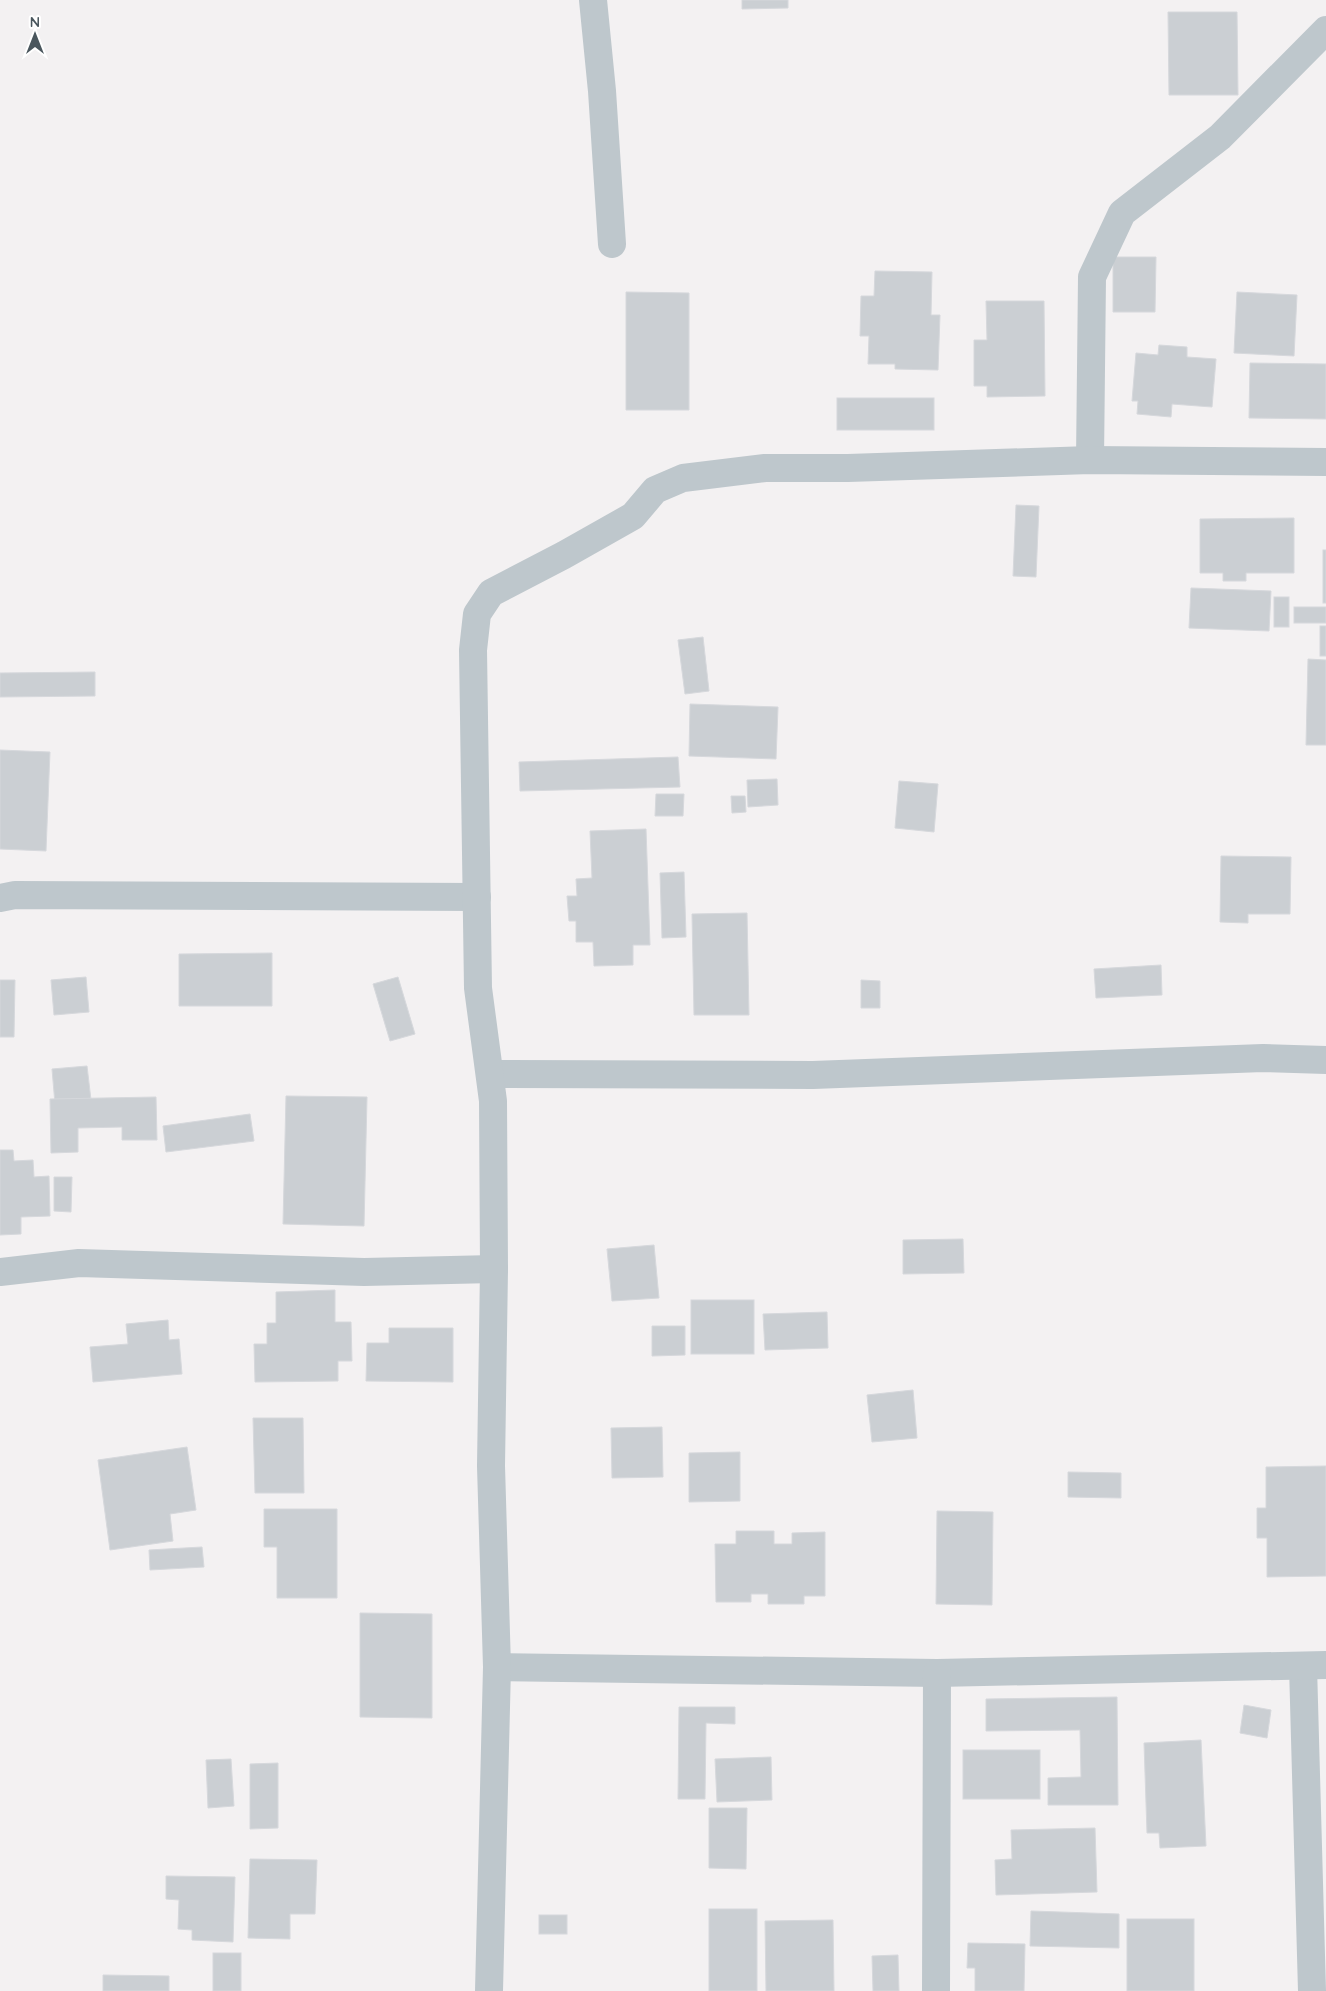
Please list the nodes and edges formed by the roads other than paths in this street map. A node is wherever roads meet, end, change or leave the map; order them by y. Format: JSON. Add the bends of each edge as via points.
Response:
{"nodes":[{"id":1,"x":593,"y":0,"type":"edge"},
{"id":2,"x":1326,"y":30,"type":"edge"},
{"id":3,"x":612,"y":244,"type":"dead end"},
{"id":4,"x":1090,"y":460,"type":"junction"},
{"id":5,"x":1326,"y":462,"type":"edge"},
{"id":6,"x":477,"y":897,"type":"junction"},
{"id":7,"x":0,"y":898,"type":"edge"},
{"id":8,"x":1326,"y":1060,"type":"edge"},
{"id":9,"x":490,"y":1074,"type":"junction"},
{"id":10,"x":494,"y":1269,"type":"junction"},
{"id":11,"x":0,"y":1272,"type":"edge"},
{"id":12,"x":498,"y":1666,"type":"junction"},
{"id":13,"x":1314,"y":1666,"type":"edge"},
{"id":14,"x":937,"y":1673,"type":"junction"},
{"id":15,"x":489,"y":1991,"type":"edge"},
{"id":16,"x":936,"y":1991,"type":"edge"},
{"id":17,"x":1312,"y":1991,"type":"edge"}],
"edges":[{"from":1,"to":3,"type":"street"},
{"from":2,"to":4,"type":"street","via":[[1220,137],[1122,213],[1092,277]]},
{"from":4,"to":5,"type":"street"},
{"from":4,"to":6,"type":"street","via":[[765,468],[683,478],[655,490],[633,516],[491,593],[477,614],[473,650]]},
{"from":6,"to":7,"type":"street","via":[[15,895]]},
{"from":6,"to":9,"type":"street","via":[[478,988]]},
{"from":8,"to":9,"type":"street","via":[[1263,1058],[813,1075]]},
{"from":9,"to":10,"type":"street"},
{"from":10,"to":11,"type":"street","via":[[364,1272],[79,1262]]},
{"from":10,"to":12,"type":"street","via":[[491,1466]]},
{"from":12,"to":14,"type":"street"},
{"from":12,"to":15,"type":"street"},
{"from":13,"to":14,"type":"street"},
{"from":13,"to":17,"type":"street"},
{"from":14,"to":16,"type":"street"}]}
